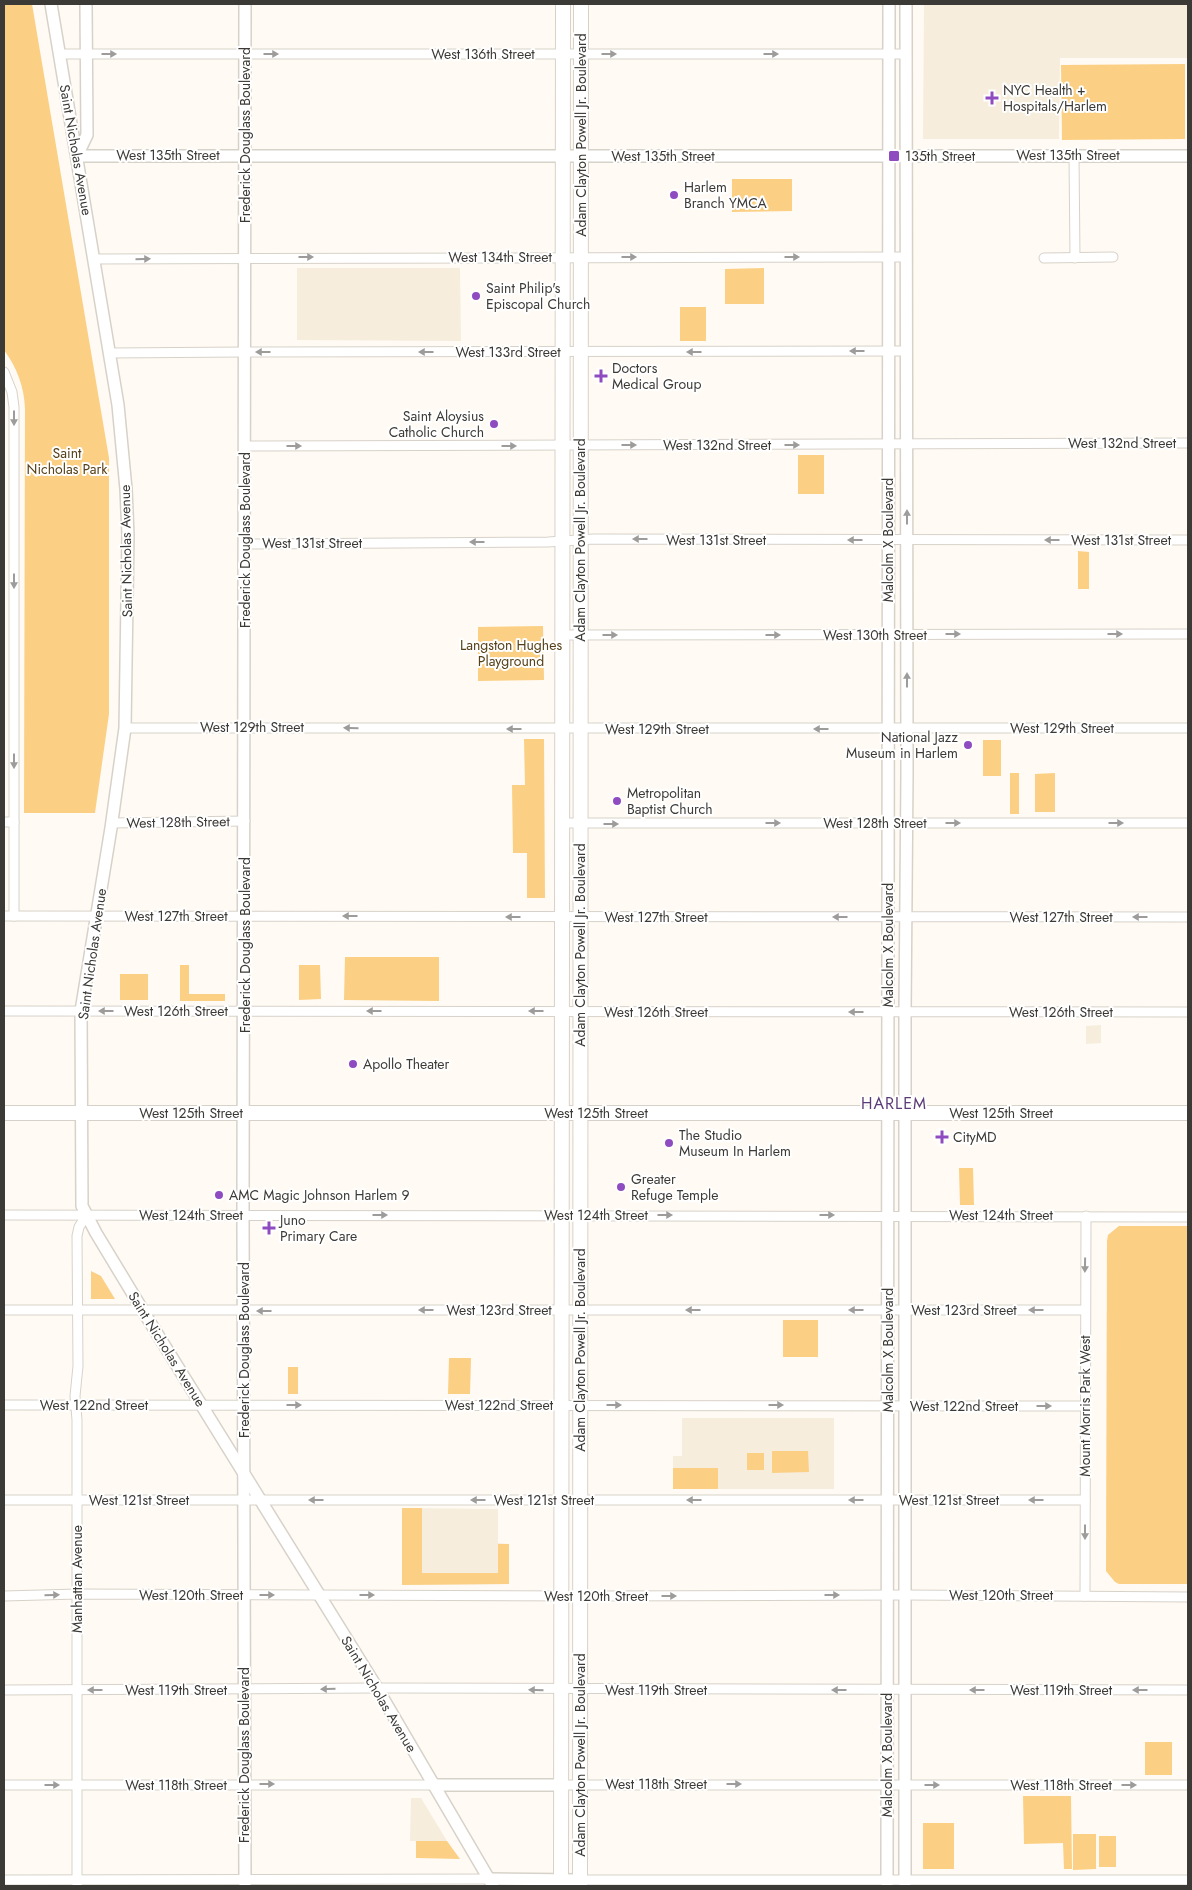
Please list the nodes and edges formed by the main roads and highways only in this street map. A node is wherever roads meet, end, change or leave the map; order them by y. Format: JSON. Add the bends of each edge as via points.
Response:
{"nodes":[{"id":1,"x":52,"y":4,"type":"edge"},
{"id":2,"x":86,"y":4,"type":"edge"},
{"id":3,"x":245,"y":4,"type":"edge"},
{"id":4,"x":562,"y":4,"type":"edge"},
{"id":5,"x":581,"y":4,"type":"edge"},
{"id":6,"x":889,"y":4,"type":"edge"},
{"id":7,"x":906,"y":4,"type":"edge"},
{"id":8,"x":889,"y":155,"type":"junction"},
{"id":9,"x":906,"y":155,"type":"junction"},
{"id":10,"x":77,"y":156,"type":"junction"},
{"id":11,"x":245,"y":156,"type":"junction"},
{"id":12,"x":562,"y":156,"type":"junction"},
{"id":13,"x":581,"y":156,"type":"junction"},
{"id":14,"x":1188,"y":156,"type":"edge"},
{"id":15,"x":4,"y":1113,"type":"edge"},
{"id":16,"x":82,"y":1113,"type":"junction"},
{"id":17,"x":244,"y":1113,"type":"junction"},
{"id":18,"x":562,"y":1113,"type":"junction"},
{"id":19,"x":580,"y":1113,"type":"junction"},
{"id":20,"x":888,"y":1113,"type":"junction"},
{"id":21,"x":906,"y":1113,"type":"junction"},
{"id":22,"x":1188,"y":1113,"type":"edge"},
{"id":23,"x":245,"y":1475,"type":"junction"},
{"id":24,"x":562,"y":1784,"type":"junction"},
{"id":25,"x":434,"y":1785,"type":"junction"},
{"id":26,"x":245,"y":1883,"type":"edge"},
{"id":27,"x":492,"y":1883,"type":"edge"},
{"id":28,"x":562,"y":1883,"type":"edge"},
{"id":29,"x":580,"y":1883,"type":"edge"},
{"id":30,"x":887,"y":1883,"type":"edge"},
{"id":31,"x":905,"y":1883,"type":"edge"}],
"edges":[{"from":1,"to":10,"type":"main road","name":"Saint Nicholas Avenue"},
{"from":2,"to":10,"type":"main road","via":[[87,135]]},
{"from":3,"to":11,"type":"main road","name":"Frederick Douglass Boulevard"},
{"from":4,"to":12,"type":"main road","name":"Adam Clayton Powell Jr. Boulevard"},
{"from":5,"to":13,"type":"main road","name":"Adam Clayton Powell Jr. Boulevard"},
{"from":6,"to":8,"type":"main road","name":"Malcolm X Boulevard"},
{"from":7,"to":9,"type":"main road","name":"Malcolm X Boulevard"},
{"from":8,"to":9,"type":"main road","name":"West 135th Street"},
{"from":8,"to":13,"type":"main road","name":"West 135th Street"},
{"from":8,"to":20,"type":"main road","name":"Malcolm X Boulevard"},
{"from":9,"to":14,"type":"main road","name":"West 135th Street"},
{"from":21,"to":9,"type":"main road","name":"Malcolm X Boulevard","one_way":true},
{"from":10,"to":11,"type":"main road","name":"West 135th Street"},
{"from":10,"to":16,"type":"main road","name":"Saint Nicholas Avenue","via":[[123,448],[128,583],[125,728],[81,1011]]},
{"from":11,"to":12,"type":"main road","name":"West 135th Street"},
{"from":11,"to":17,"type":"main road","name":"Frederick Douglass Boulevard"},
{"from":12,"to":13,"type":"main road","name":"West 135th Street"},
{"from":12,"to":18,"type":"main road","name":"Adam Clayton Powell Jr. Boulevard"},
{"from":13,"to":19,"type":"main road","name":"Adam Clayton Powell Jr. Boulevard"},
{"from":15,"to":16,"type":"main road","name":"West 125th Street"},
{"from":16,"to":17,"type":"main road","name":"West 125th Street"},
{"from":16,"to":23,"type":"main road","name":"Saint Nicholas Avenue","via":[[81,1201],[86,1216]]},
{"from":17,"to":18,"type":"main road","name":"West 125th Street"},
{"from":17,"to":23,"type":"main road","name":"Frederick Douglass Boulevard"},
{"from":18,"to":19,"type":"main road","name":"West 125th Street"},
{"from":18,"to":24,"type":"main road","name":"Adam Clayton Powell Jr. Boulevard"},
{"from":19,"to":20,"type":"main road","name":"West 125th Street"},
{"from":19,"to":29,"type":"main road","name":"Adam Clayton Powell Jr. Boulevard"},
{"from":20,"to":21,"type":"main road","name":"West 125th Street"},
{"from":20,"to":30,"type":"main road","name":"Malcolm X Boulevard"},
{"from":21,"to":22,"type":"main road","name":"West 125th Street"},
{"from":21,"to":31,"type":"main road","name":"Malcolm X Boulevard"},
{"from":23,"to":25,"type":"main road","name":"Saint Nicholas Avenue"},
{"from":23,"to":26,"type":"main road","name":"Frederick Douglass Boulevard"},
{"from":24,"to":25,"type":"main road","name":"West 118th Street"},
{"from":24,"to":28,"type":"main road","name":"Adam Clayton Powell Jr. Boulevard"},
{"from":25,"to":27,"type":"main road","name":"Saint Nicholas Avenue"},
{"from":27,"to":28,"type":"main road"},
{"from":28,"to":29,"type":"main road"}]}
